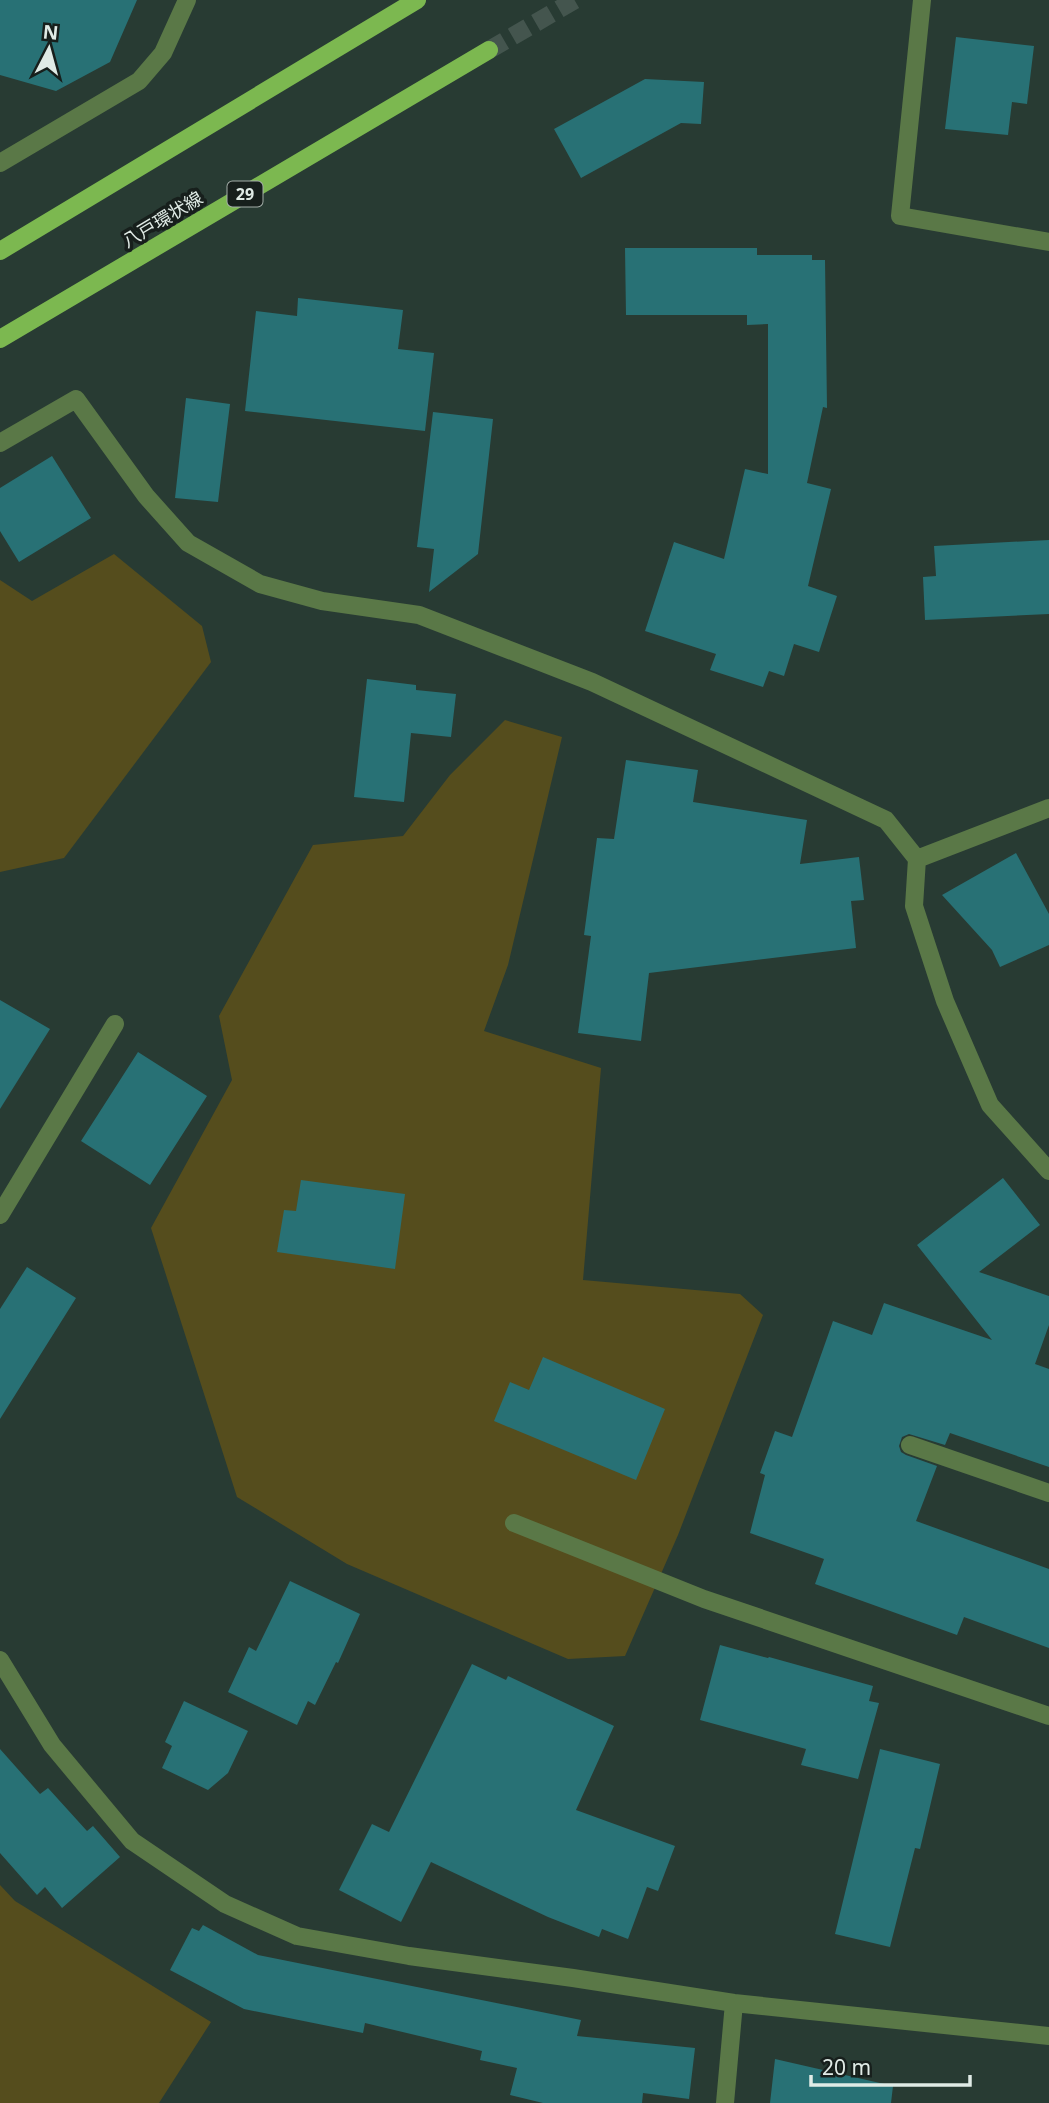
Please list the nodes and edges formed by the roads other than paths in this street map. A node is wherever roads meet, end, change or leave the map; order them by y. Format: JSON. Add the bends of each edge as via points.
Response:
{"nodes":[{"id":1,"x":187,"y":0,"type":"edge"},
{"id":2,"x":417,"y":0,"type":"edge"},
{"id":3,"x":922,"y":0,"type":"edge"},
{"id":4,"x":489,"y":50,"type":"tunnel mouth"},
{"id":5,"x":0,"y":163,"type":"edge"},
{"id":6,"x":1049,"y":242,"type":"edge"},
{"id":7,"x":0,"y":251,"type":"edge"},
{"id":8,"x":0,"y":338,"type":"edge"},
{"id":9,"x":0,"y":443,"type":"edge"},
{"id":10,"x":1049,"y":808,"type":"edge"},
{"id":11,"x":917,"y":859,"type":"junction"},
{"id":12,"x":115,"y":1024,"type":"dead end"},
{"id":13,"x":1049,"y":1171,"type":"edge"},
{"id":14,"x":0,"y":1215,"type":"edge"},
{"id":15,"x":910,"y":1445,"type":"dead end"},
{"id":16,"x":1049,"y":1493,"type":"edge"},
{"id":17,"x":514,"y":1524,"type":"dead end"},
{"id":18,"x":0,"y":1660,"type":"edge"},
{"id":19,"x":1049,"y":1716,"type":"edge"},
{"id":20,"x":734,"y":2003,"type":"junction"},
{"id":21,"x":1049,"y":2036,"type":"edge"},
{"id":22,"x":725,"y":2103,"type":"edge"}],
"edges":[{"from":1,"to":5,"type":"street","via":[[163,53],[139,81]]},
{"from":2,"to":7,"type":"main road"},
{"from":3,"to":6,"type":"street","via":[[900,216]]},
{"from":4,"to":8,"type":"main road","name":"八戸環状線","number":"29"},
{"from":9,"to":11,"type":"street","via":[[76,399],[146,496],[188,543],[260,584],[322,601],[419,615],[592,682],[886,820]]},
{"from":10,"to":11,"type":"street"},
{"from":11,"to":13,"type":"street","via":[[914,906],[944,1001],[990,1105]]},
{"from":12,"to":14,"type":"street"},
{"from":15,"to":16,"type":"street"},
{"from":17,"to":19,"type":"street","via":[[704,1598]]},
{"from":18,"to":20,"type":"street","via":[[52,1745],[132,1841],[225,1904],[297,1936]]},
{"from":20,"to":21,"type":"street"},
{"from":20,"to":22,"type":"street"}]}
